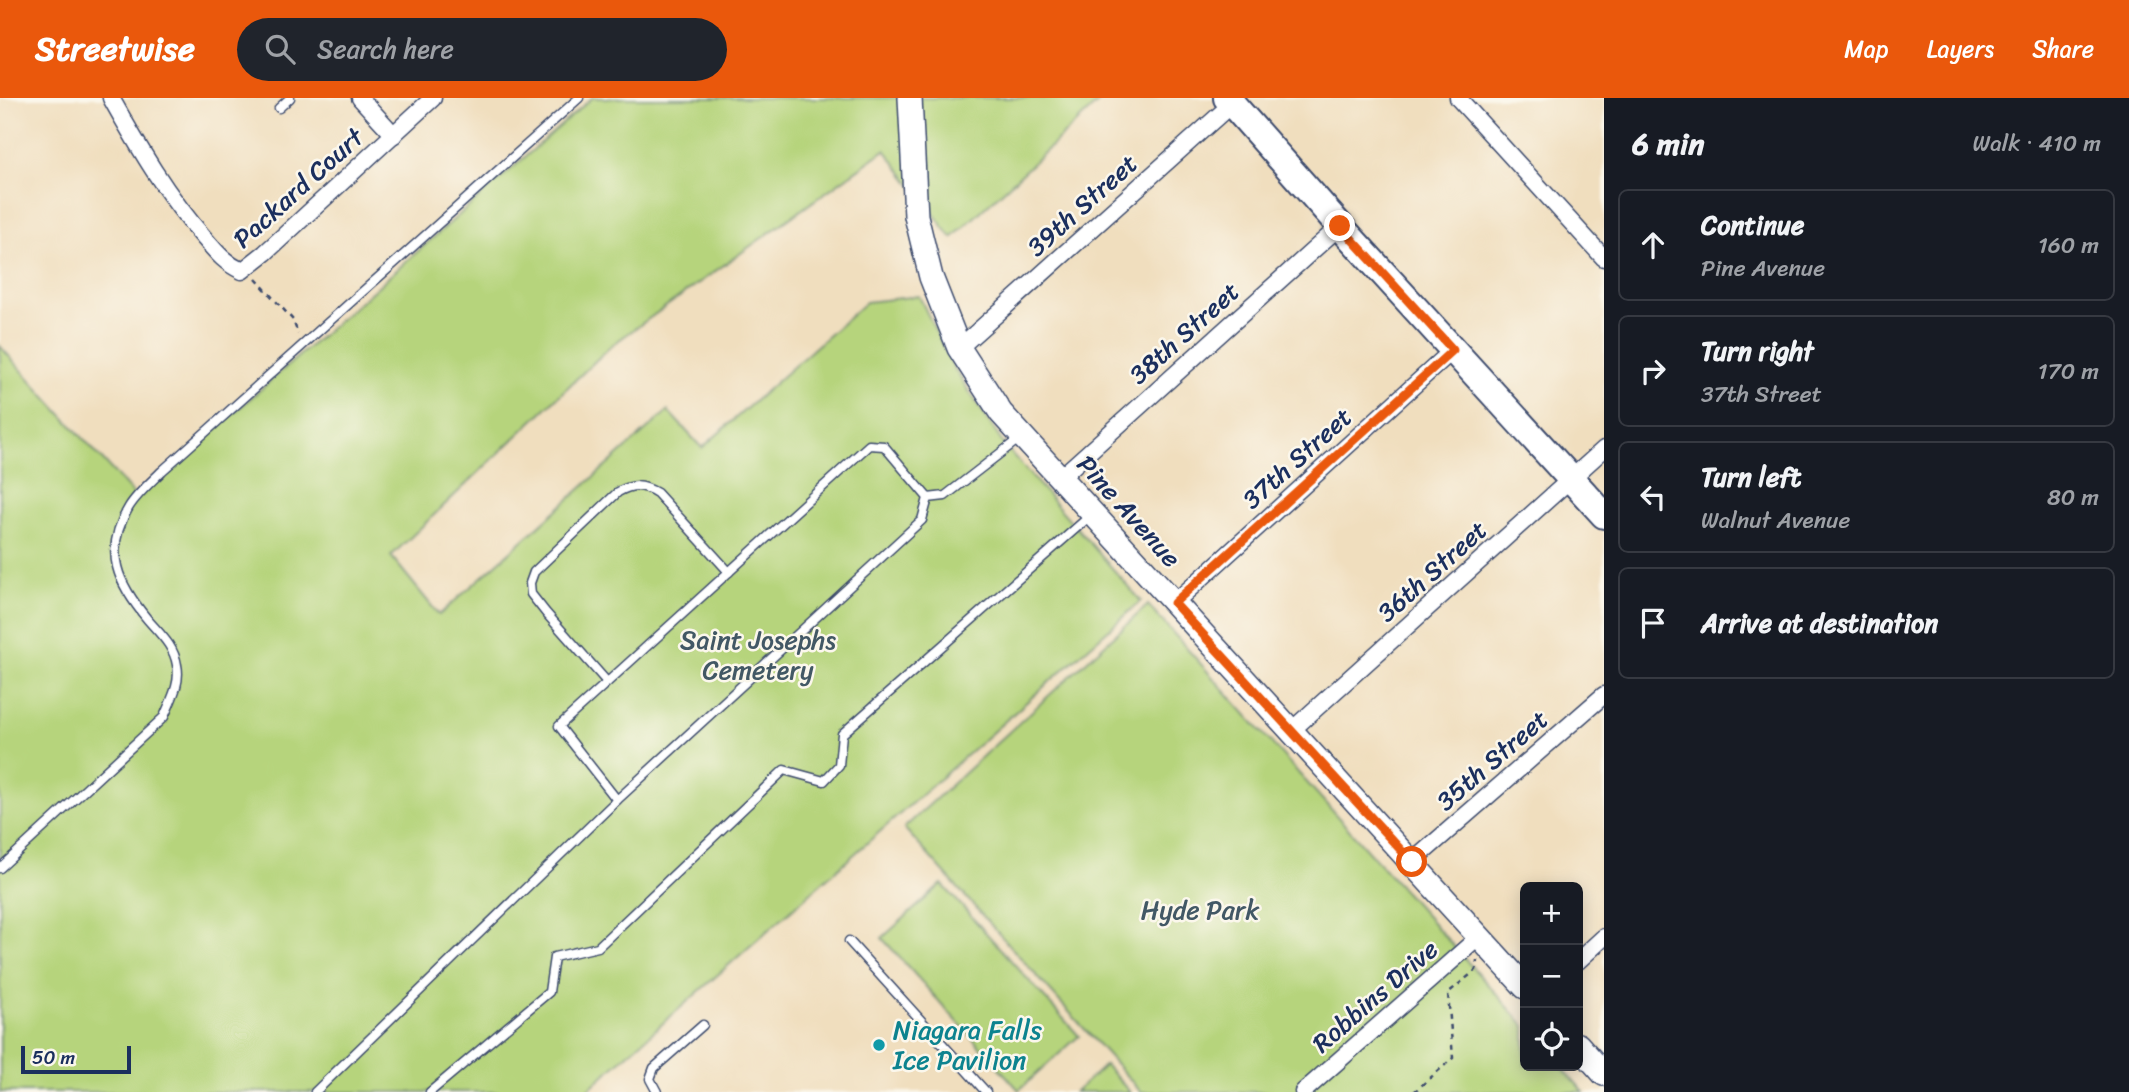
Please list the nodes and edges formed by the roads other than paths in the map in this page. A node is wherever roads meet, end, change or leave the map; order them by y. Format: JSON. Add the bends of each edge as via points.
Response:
{"nodes":[{"id":1,"x":111,"y":98,"type":"edge"},
{"id":2,"x":290,"y":98,"type":"edge"},
{"id":3,"x":360,"y":98,"type":"edge"},
{"id":4,"x":433,"y":98,"type":"edge"},
{"id":5,"x":579,"y":98,"type":"edge"},
{"id":6,"x":910,"y":98,"type":"edge"},
{"id":7,"x":1458,"y":98,"type":"edge"},
{"id":8,"x":1232,"y":100,"type":"edge"},
{"id":9,"x":279,"y":108,"type":"dead end"},
{"id":10,"x":394,"y":135,"type":"junction"},
{"id":11,"x":1340,"y":226,"type":"junction"},
{"id":12,"x":1604,"y":258,"type":"edge"},
{"id":13,"x":959,"y":348,"type":"junction"},
{"id":14,"x":1453,"y":350,"type":"junction"},
{"id":15,"x":1022,"y":436,"type":"junction"},
{"id":16,"x":1604,"y":449,"type":"edge"},
{"id":17,"x":1061,"y":477,"type":"junction"},
{"id":18,"x":1571,"y":479,"type":"junction"},
{"id":19,"x":928,"y":498,"type":"junction"},
{"id":20,"x":1093,"y":513,"type":"junction"},
{"id":21,"x":1604,"y":515,"type":"edge"},
{"id":22,"x":729,"y":572,"type":"junction"},
{"id":23,"x":1174,"y":603,"type":"junction"},
{"id":24,"x":607,"y":682,"type":"junction"},
{"id":25,"x":1604,"y":695,"type":"edge"},
{"id":26,"x":1292,"y":730,"type":"junction"},
{"id":27,"x":617,"y":800,"type":"junction"},
{"id":28,"x":1412,"y":862,"type":"junction"},
{"id":29,"x":0,"y":868,"type":"edge"},
{"id":30,"x":1480,"y":936,"type":"junction"},
{"id":31,"x":1604,"y":937,"type":"edge"},
{"id":32,"x":849,"y":941,"type":"dead end"},
{"id":33,"x":1583,"y":956,"type":"edge"},
{"id":34,"x":1520,"y":981,"type":"edge"},
{"id":35,"x":703,"y":1025,"type":"dead end"},
{"id":36,"x":1583,"y":1051,"type":"edge"},
{"id":37,"x":1604,"y":1074,"type":"edge"},
{"id":38,"x":315,"y":1092,"type":"edge"},
{"id":39,"x":430,"y":1092,"type":"edge"},
{"id":40,"x":657,"y":1092,"type":"edge"},
{"id":41,"x":986,"y":1092,"type":"edge"},
{"id":42,"x":1303,"y":1092,"type":"edge"}],
"edges":[{"from":1,"to":10,"type":"street","name":"Packard Court","via":[[185,217],[228,264],[242,271]]},
{"from":2,"to":9,"type":"lane"},
{"from":3,"to":10,"type":"street","name":"Packard Court"},
{"from":4,"to":10,"type":"street","name":"Packard Court"},
{"from":5,"to":29,"type":"lane","via":[[162,471],[130,506],[115,537],[117,564],[123,587],[173,649],[178,668],[176,689],[164,716],[135,746]]},
{"from":6,"to":13,"type":"main road","name":"Pine Avenue","via":[[916,216],[931,277]]},
{"from":7,"to":12,"type":"street"},
{"from":8,"to":11,"type":"main road"},
{"from":8,"to":13,"type":"street","name":"39th Street"},
{"from":11,"to":14,"type":"main road"},
{"from":11,"to":17,"type":"street","name":"38th Street"},
{"from":13,"to":15,"type":"main road","name":"Pine Avenue","via":[[1001,413]]},
{"from":14,"to":18,"type":"main road"},
{"from":14,"to":23,"type":"street","name":"37th Street"},
{"from":15,"to":17,"type":"main road","name":"Pine Avenue"},
{"from":15,"to":19,"type":"lane","via":[[945,496]]},
{"from":16,"to":18,"type":"street","name":"36th Street"},
{"from":17,"to":20,"type":"main road","name":"Pine Avenue"},
{"from":18,"to":21,"type":"main road"},
{"from":18,"to":26,"type":"street","name":"36th Street"},
{"from":19,"to":22,"type":"lane","via":[[884,446],[869,444]]},
{"from":19,"to":27,"type":"lane","via":[[922,520]]},
{"from":20,"to":23,"type":"main road","name":"Pine Avenue"},
{"from":20,"to":39,"type":"lane","via":[[842,734],[839,765],[824,780],[784,769],[598,947],[554,957],[549,992]]},
{"from":22,"to":24,"type":"lane"},
{"from":22,"to":24,"type":"lane","via":[[657,493],[631,485],[618,492],[534,572],[530,583],[531,594],[546,614]]},
{"from":23,"to":26,"type":"main road","name":"Pine Avenue"},
{"from":24,"to":27,"type":"lane","via":[[559,726]]},
{"from":25,"to":28,"type":"street","name":"35th Street"},
{"from":26,"to":28,"type":"main road","name":"Pine Avenue"},
{"from":27,"to":38,"type":"lane"},
{"from":28,"to":30,"type":"main road","name":"Pine Avenue"},
{"from":30,"to":34,"type":"main road","name":"Pine Avenue"},
{"from":30,"to":42,"type":"street","name":"Robbins Drive"},
{"from":31,"to":33,"type":"street"},
{"from":32,"to":41,"type":"lane"},
{"from":35,"to":40,"type":"lane","via":[[654,1068],[650,1079]]},
{"from":36,"to":37,"type":"main road"}]}
